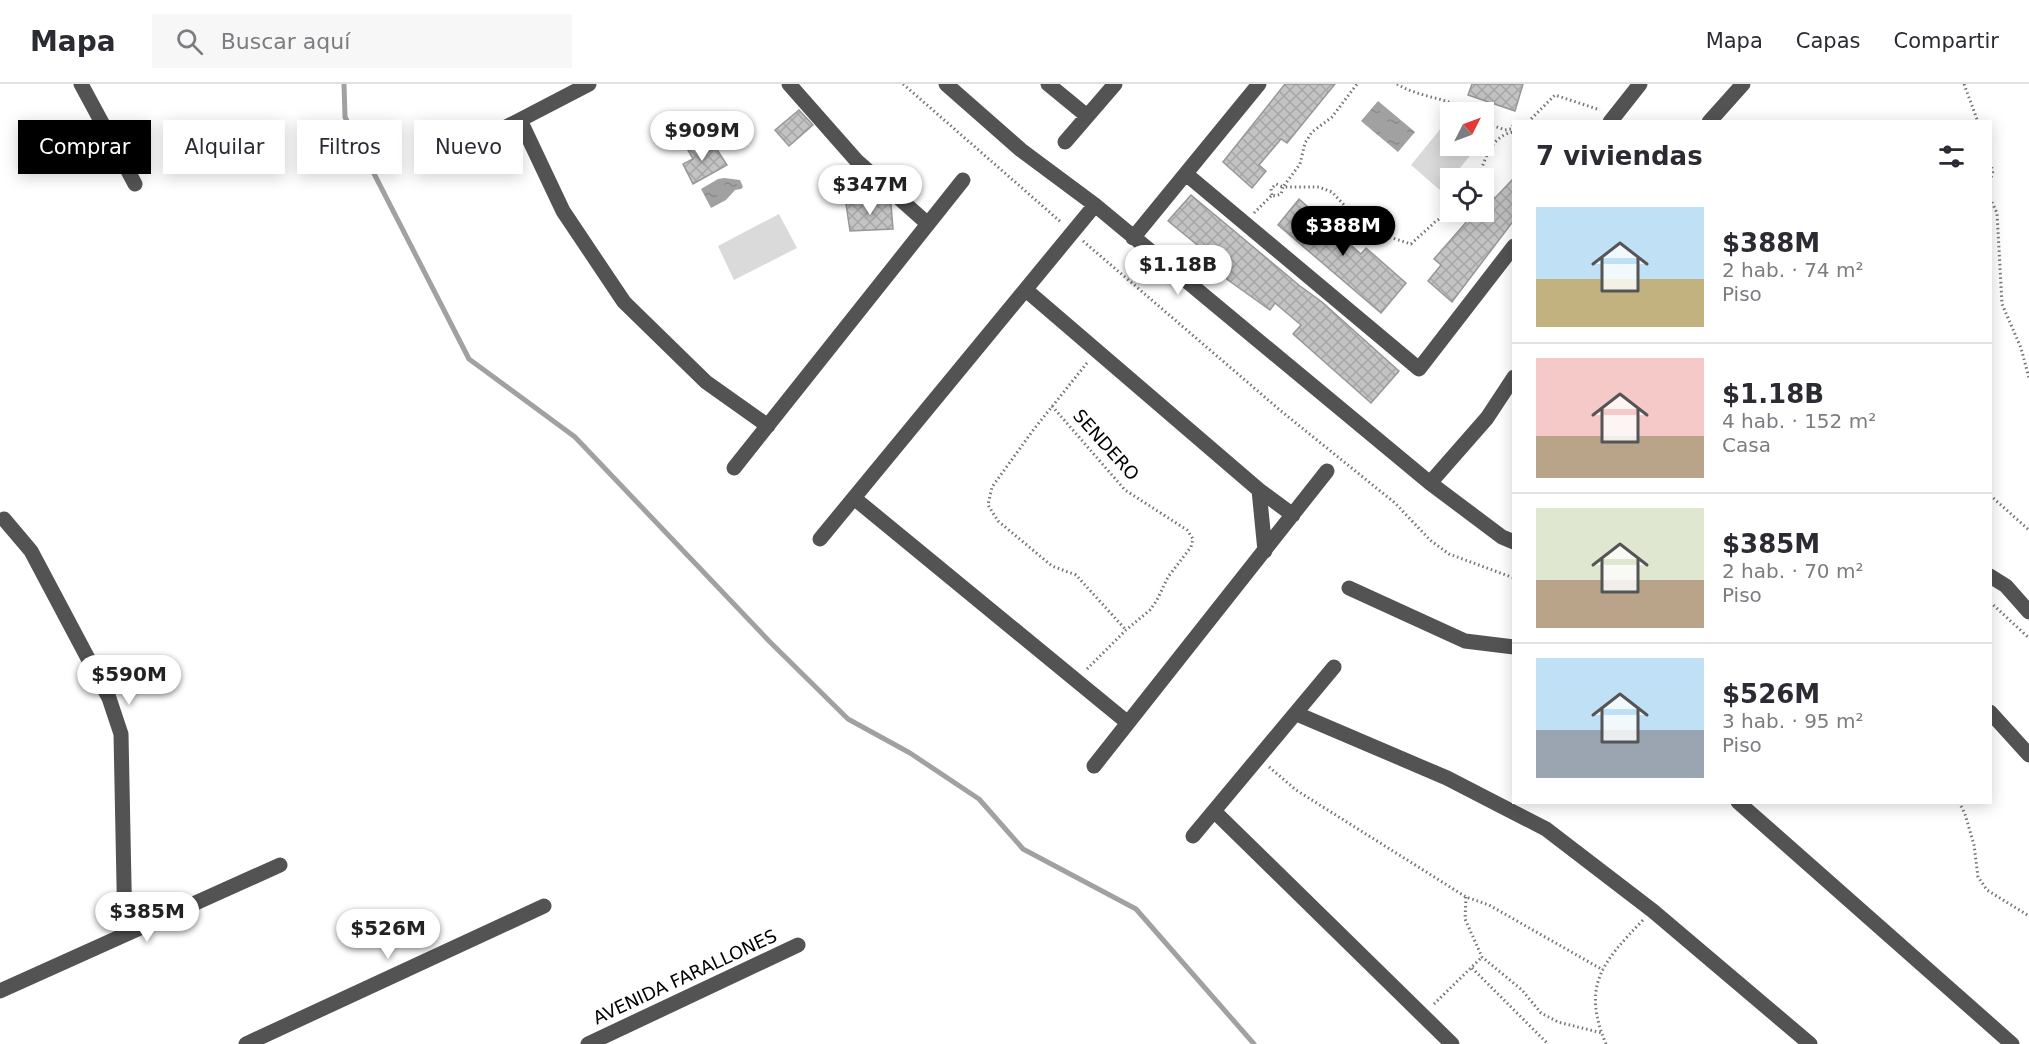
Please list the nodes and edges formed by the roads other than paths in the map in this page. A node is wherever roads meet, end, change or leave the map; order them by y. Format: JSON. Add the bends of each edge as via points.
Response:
{"nodes":[{"id":1,"x":78,"y":84,"type":"edge"},
{"id":2,"x":589,"y":84,"type":"edge"},
{"id":3,"x":789,"y":84,"type":"edge"},
{"id":4,"x":946,"y":84,"type":"edge"},
{"id":5,"x":1048,"y":84,"type":"edge"},
{"id":6,"x":1115,"y":84,"type":"edge"},
{"id":7,"x":1259,"y":84,"type":"edge"},
{"id":8,"x":1640,"y":84,"type":"edge"},
{"id":9,"x":1743,"y":84,"type":"edge"},
{"id":10,"x":1087,"y":116,"type":"junction"},
{"id":11,"x":1613,"y":118,"type":"edge"},
{"id":12,"x":520,"y":120,"type":"edge"},
{"id":13,"x":1711,"y":120,"type":"edge"},
{"id":14,"x":523,"y":126,"type":"edge"},
{"id":15,"x":1065,"y":142,"type":"dead end"},
{"id":16,"x":1186,"y":174,"type":"junction"},
{"id":17,"x":963,"y":180,"type":"dead end"},
{"id":18,"x":135,"y":184,"type":"dead end"},
{"id":19,"x":1095,"y":206,"type":"junction"},
{"id":20,"x":928,"y":224,"type":"junction"},
{"id":21,"x":1133,"y":238,"type":"junction"},
{"id":22,"x":1512,"y":249,"type":"edge"},
{"id":23,"x":1026,"y":290,"type":"junction"},
{"id":24,"x":1512,"y":380,"type":"edge"},
{"id":25,"x":768,"y":426,"type":"junction"},
{"id":26,"x":734,"y":468,"type":"dead end"},
{"id":27,"x":1327,"y":471,"type":"dead end"},
{"id":28,"x":1430,"y":483,"type":"junction"},
{"id":29,"x":1259,"y":490,"type":"junction"},
{"id":30,"x":854,"y":498,"type":"junction"},
{"id":31,"x":1293,"y":515,"type":"junction"},
{"id":32,"x":4,"y":519,"type":"dead end"},
{"id":33,"x":820,"y":539,"type":"dead end"},
{"id":34,"x":1512,"y":541,"type":"edge"},
{"id":35,"x":1264,"y":550,"type":"junction"},
{"id":36,"x":1992,"y":577,"type":"edge"},
{"id":37,"x":1349,"y":588,"type":"dead end"},
{"id":38,"x":2029,"y":612,"type":"edge"},
{"id":39,"x":1512,"y":648,"type":"edge"},
{"id":40,"x":1334,"y":667,"type":"dead end"},
{"id":41,"x":1297,"y":714,"type":"junction"},
{"id":42,"x":1992,"y":714,"type":"edge"},
{"id":43,"x":1128,"y":723,"type":"junction"},
{"id":44,"x":2029,"y":755,"type":"edge"},
{"id":45,"x":1094,"y":766,"type":"dead end"},
{"id":46,"x":1740,"y":804,"type":"edge"},
{"id":47,"x":1214,"y":811,"type":"junction"},
{"id":48,"x":1194,"y":836,"type":"dead end"},
{"id":49,"x":280,"y":865,"type":"dead end"},
{"id":50,"x":544,"y":906,"type":"dead end"},
{"id":51,"x":125,"y":934,"type":"junction"},
{"id":52,"x":798,"y":945,"type":"dead end"},
{"id":53,"x":0,"y":991,"type":"edge"},
{"id":54,"x":246,"y":1044,"type":"edge"},
{"id":55,"x":588,"y":1044,"type":"edge"},
{"id":56,"x":1452,"y":1044,"type":"edge"},
{"id":57,"x":1810,"y":1044,"type":"edge"},
{"id":58,"x":2012,"y":1044,"type":"edge"}],
"edges":[{"from":1,"to":18,"type":"street"},
{"from":2,"to":12,"type":"street"},
{"from":3,"to":20,"type":"street","via":[[856,160]]},
{"from":4,"to":19,"type":"street"},
{"from":5,"to":10,"type":"street"},
{"from":6,"to":10,"type":"street"},
{"from":7,"to":16,"type":"street"},
{"from":8,"to":11,"type":"street"},
{"from":9,"to":13,"type":"street"},
{"from":10,"to":15,"type":"street"},
{"from":14,"to":25,"type":"street","via":[[563,211],[624,302],[706,382]]},
{"from":16,"to":21,"type":"street"},
{"from":16,"to":22,"type":"street","via":[[1419,369]]},
{"from":17,"to":20,"type":"street"},
{"from":19,"to":21,"type":"street"},
{"from":19,"to":23,"type":"street"},
{"from":20,"to":25,"type":"street"},
{"from":21,"to":28,"type":"street"},
{"from":23,"to":29,"type":"street"},
{"from":23,"to":30,"type":"street"},
{"from":24,"to":28,"type":"street","via":[[1487,418]]},
{"from":25,"to":26,"type":"street"},
{"from":27,"to":31,"type":"street"},
{"from":28,"to":34,"type":"street"},
{"from":29,"to":31,"type":"street"},
{"from":29,"to":35,"type":"street"},
{"from":30,"to":33,"type":"street"},
{"from":30,"to":43,"type":"street"},
{"from":31,"to":35,"type":"street"},
{"from":32,"to":51,"type":"street","via":[[31,551],[109,698],[121,734]]},
{"from":35,"to":43,"type":"street"},
{"from":36,"to":38,"type":"street","via":[[2006,586]]},
{"from":37,"to":39,"type":"street","via":[[1465,641]]},
{"from":40,"to":41,"type":"street"},
{"from":41,"to":47,"type":"street"},
{"from":41,"to":57,"type":"street","via":[[1447,778],[1545,829],[1653,910]]},
{"from":42,"to":44,"type":"street"},
{"from":43,"to":45,"type":"street"},
{"from":46,"to":58,"type":"street"},
{"from":47,"to":48,"type":"street"},
{"from":47,"to":56,"type":"street"},
{"from":49,"to":51,"type":"street"},
{"from":50,"to":54,"type":"street"},
{"from":51,"to":53,"type":"street"},
{"from":52,"to":55,"type":"street","name":"AVENIDA FARALLONES"}]}
